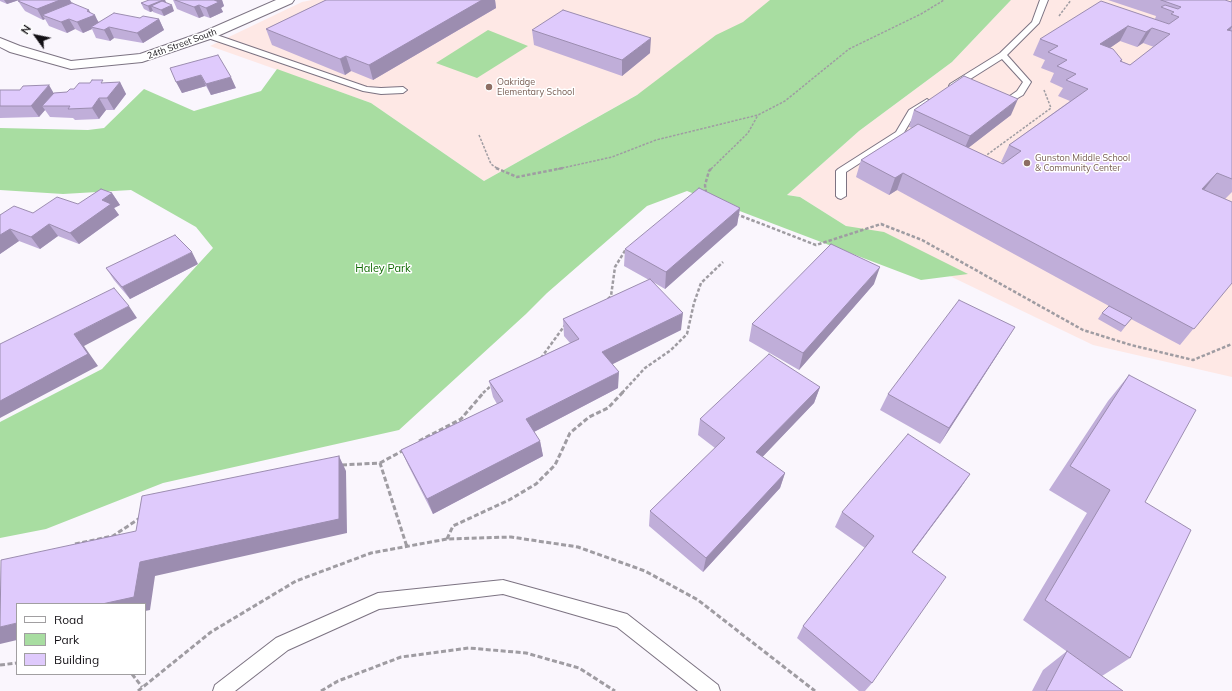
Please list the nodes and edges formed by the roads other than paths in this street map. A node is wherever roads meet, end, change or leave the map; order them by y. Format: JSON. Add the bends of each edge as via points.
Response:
{"nodes":[{"id":1,"x":287,"y":0,"type":"edge"},
{"id":2,"x":1044,"y":0,"type":"edge"},
{"id":3,"x":208,"y":35,"type":"junction"},
{"id":4,"x":0,"y":42,"type":"edge"},
{"id":5,"x":1003,"y":55,"type":"junction"},
{"id":6,"x":404,"y":90,"type":"dead end"},
{"id":7,"x":945,"y":92,"type":"edge"},
{"id":8,"x":991,"y":98,"type":"edge"},
{"id":9,"x":932,"y":100,"type":"edge"},
{"id":10,"x":841,"y":196,"type":"dead end"},
{"id":11,"x":221,"y":691,"type":"edge"},
{"id":12,"x":712,"y":691,"type":"edge"}],
"edges":[{"from":1,"to":3,"type":"street","name":"24th Street South"},
{"from":2,"to":5,"type":"lane","via":[[1035,23]]},
{"from":3,"to":4,"type":"street","name":"24th Street South","via":[[142,58],[71,65],[15,49]]},
{"from":3,"to":6,"type":"lane","via":[[366,89]]},
{"from":5,"to":7,"type":"lane","via":[[961,85]]},
{"from":5,"to":8,"type":"lane","via":[[1027,82],[1020,92],[1004,103]]},
{"from":9,"to":10,"type":"lane","via":[[912,112],[899,134],[841,171]]},
{"from":11,"to":12,"type":"lane","via":[[282,644],[378,601],[503,587],[621,620]]}]}
